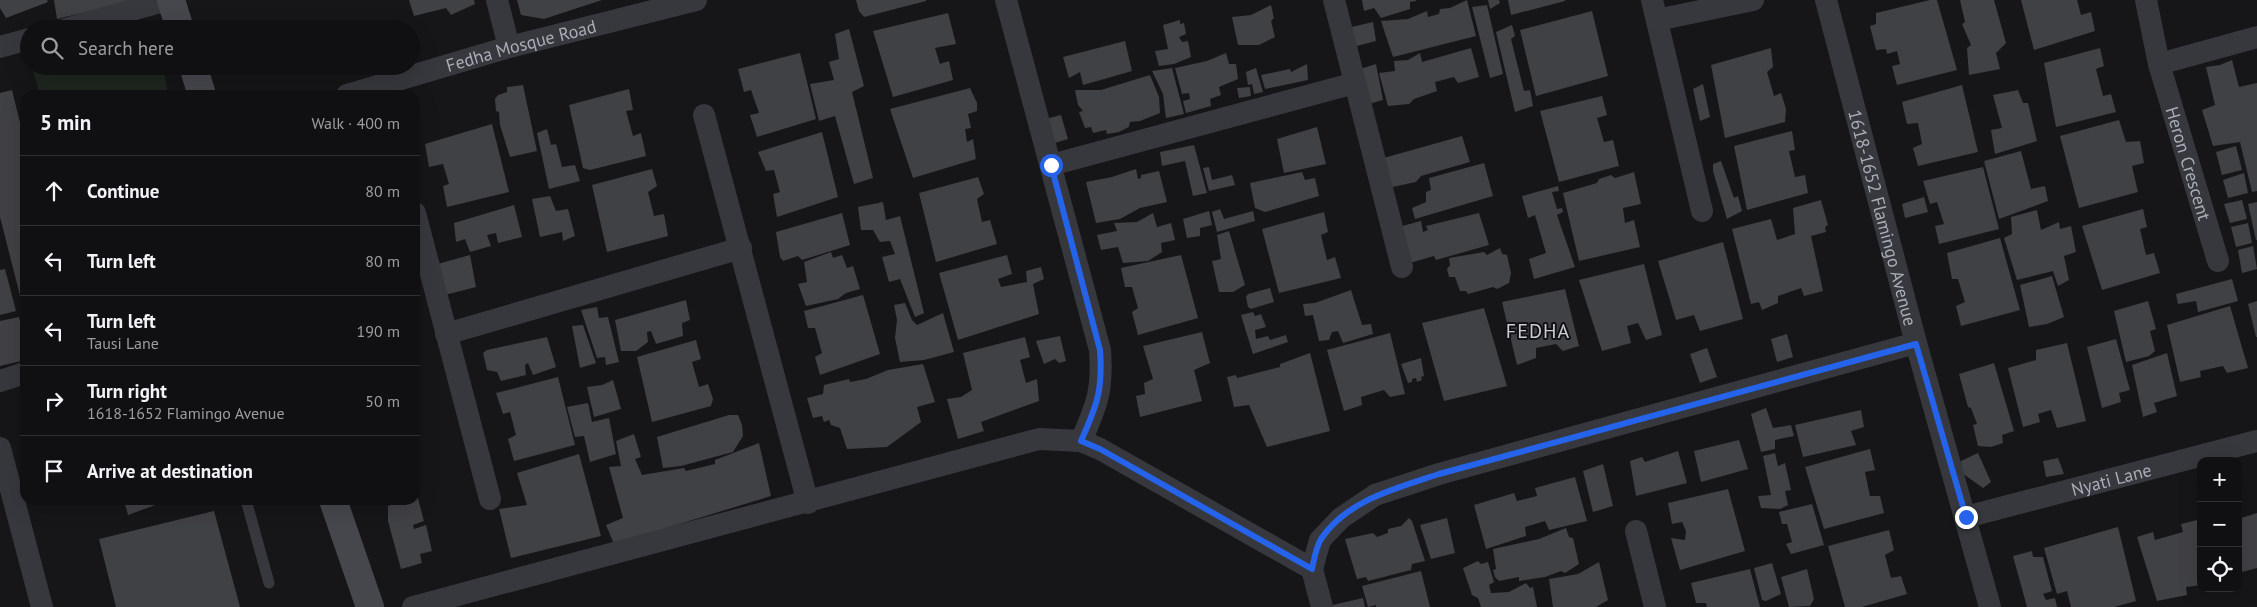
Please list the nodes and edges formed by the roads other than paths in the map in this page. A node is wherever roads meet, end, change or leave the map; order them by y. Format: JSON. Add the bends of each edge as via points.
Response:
{"nodes":[{"id":1,"x":167,"y":0,"type":"edge"},
{"id":2,"x":171,"y":0,"type":"edge"},
{"id":3,"x":497,"y":0,"type":"edge"},
{"id":4,"x":696,"y":0,"type":"edge"},
{"id":5,"x":1006,"y":0,"type":"edge"},
{"id":6,"x":1334,"y":0,"type":"edge"},
{"id":7,"x":1753,"y":0,"type":"edge"},
{"id":8,"x":1826,"y":0,"type":"edge"},
{"id":9,"x":2146,"y":0,"type":"edge"},
{"id":10,"x":1654,"y":10,"type":"edge"},
{"id":11,"x":97,"y":20,"type":"edge"},
{"id":12,"x":177,"y":20,"type":"edge"},
{"id":13,"x":2257,"y":37,"type":"edge"},
{"id":14,"x":20,"y":42,"type":"edge"},
{"id":15,"x":509,"y":47,"type":"junction"},
{"id":16,"x":0,"y":48,"type":"edge"},
{"id":17,"x":2159,"y":64,"type":"junction"},
{"id":18,"x":420,"y":73,"type":"edge"},
{"id":19,"x":196,"y":75,"type":"edge"},
{"id":20,"x":414,"y":75,"type":"edge"},
{"id":21,"x":1355,"y":83,"type":"junction"},
{"id":22,"x":200,"y":90,"type":"edge"},
{"id":23,"x":364,"y":90,"type":"edge"},
{"id":24,"x":704,"y":115,"type":"dead end"},
{"id":25,"x":1051,"y":165,"type":"junction"},
{"id":26,"x":1702,"y":212,"type":"dead end"},
{"id":27,"x":420,"y":233,"type":"edge"},
{"id":28,"x":740,"y":248,"type":"junction"},
{"id":29,"x":2218,"y":262,"type":"dead end"},
{"id":30,"x":1402,"y":267,"type":"dead end"},
{"id":31,"x":446,"y":334,"type":"junction"},
{"id":32,"x":1916,"y":344,"type":"junction"},
{"id":33,"x":20,"y":375,"type":"edge"},
{"id":34,"x":0,"y":381,"type":"edge"},
{"id":35,"x":1081,"y":441,"type":"junction"},
{"id":36,"x":2257,"y":441,"type":"edge"},
{"id":37,"x":0,"y":448,"type":"edge"},
{"id":38,"x":490,"y":499,"type":"dead end"},
{"id":39,"x":808,"y":503,"type":"junction"},
{"id":40,"x":247,"y":505,"type":"edge"},
{"id":41,"x":335,"y":505,"type":"edge"},
{"id":42,"x":1966,"y":517,"type":"junction"},
{"id":43,"x":1636,"y":531,"type":"dead end"},
{"id":44,"x":1312,"y":569,"type":"junction"},
{"id":45,"x":269,"y":582,"type":"dead end"},
{"id":46,"x":42,"y":607,"type":"edge"},
{"id":47,"x":370,"y":607,"type":"edge"},
{"id":48,"x":412,"y":607,"type":"edge"},
{"id":49,"x":1322,"y":607,"type":"edge"},
{"id":50,"x":1655,"y":607,"type":"edge"},
{"id":51,"x":1990,"y":607,"type":"edge"}],
"edges":[{"from":1,"to":11,"type":"street"},
{"from":2,"to":12,"type":"street"},
{"from":3,"to":15,"type":"street"},
{"from":4,"to":15,"type":"street","name":"Fedha Mosque Road"},
{"from":5,"to":25,"type":"street"},
{"from":6,"to":21,"type":"street"},
{"from":7,"to":10,"type":"street"},
{"from":8,"to":32,"type":"street","name":"1618-1652 Flamingo Avenue"},
{"from":9,"to":17,"type":"street","name":"Heron Crescent"},
{"from":10,"to":26,"type":"street"},
{"from":13,"to":17,"type":"street"},
{"from":14,"to":16,"type":"street"},
{"from":15,"to":18,"type":"street","name":"Fedha Mosque Road"},
{"from":17,"to":29,"type":"street","name":"Heron Crescent"},
{"from":19,"to":22,"type":"street"},
{"from":20,"to":23,"type":"street","name":"Fedha Mosque Road"},
{"from":21,"to":25,"type":"street"},
{"from":21,"to":30,"type":"street"},
{"from":24,"to":28,"type":"street"},
{"from":25,"to":35,"type":"street","via":[[1100,350],[1102,378],[1098,404]]},
{"from":27,"to":31,"type":"street"},
{"from":28,"to":31,"type":"street"},
{"from":28,"to":39,"type":"street"},
{"from":31,"to":38,"type":"street"},
{"from":32,"to":42,"type":"street","name":"1618-1652 Flamingo Avenue"},
{"from":32,"to":44,"type":"street","via":[[1439,474],[1375,495],[1341,518],[1320,540]]},
{"from":33,"to":34,"type":"street"},
{"from":35,"to":39,"type":"street","via":[[1039,439]]},
{"from":35,"to":44,"type":"street"},
{"from":36,"to":42,"type":"street","name":"Nyati Lane"},
{"from":37,"to":46,"type":"street"},
{"from":39,"to":48,"type":"street"},
{"from":40,"to":45,"type":"lane"},
{"from":41,"to":47,"type":"street"},
{"from":42,"to":51,"type":"street","name":"1618-1652 Flamingo Avenue"},
{"from":43,"to":50,"type":"street"},
{"from":44,"to":49,"type":"street"}]}
